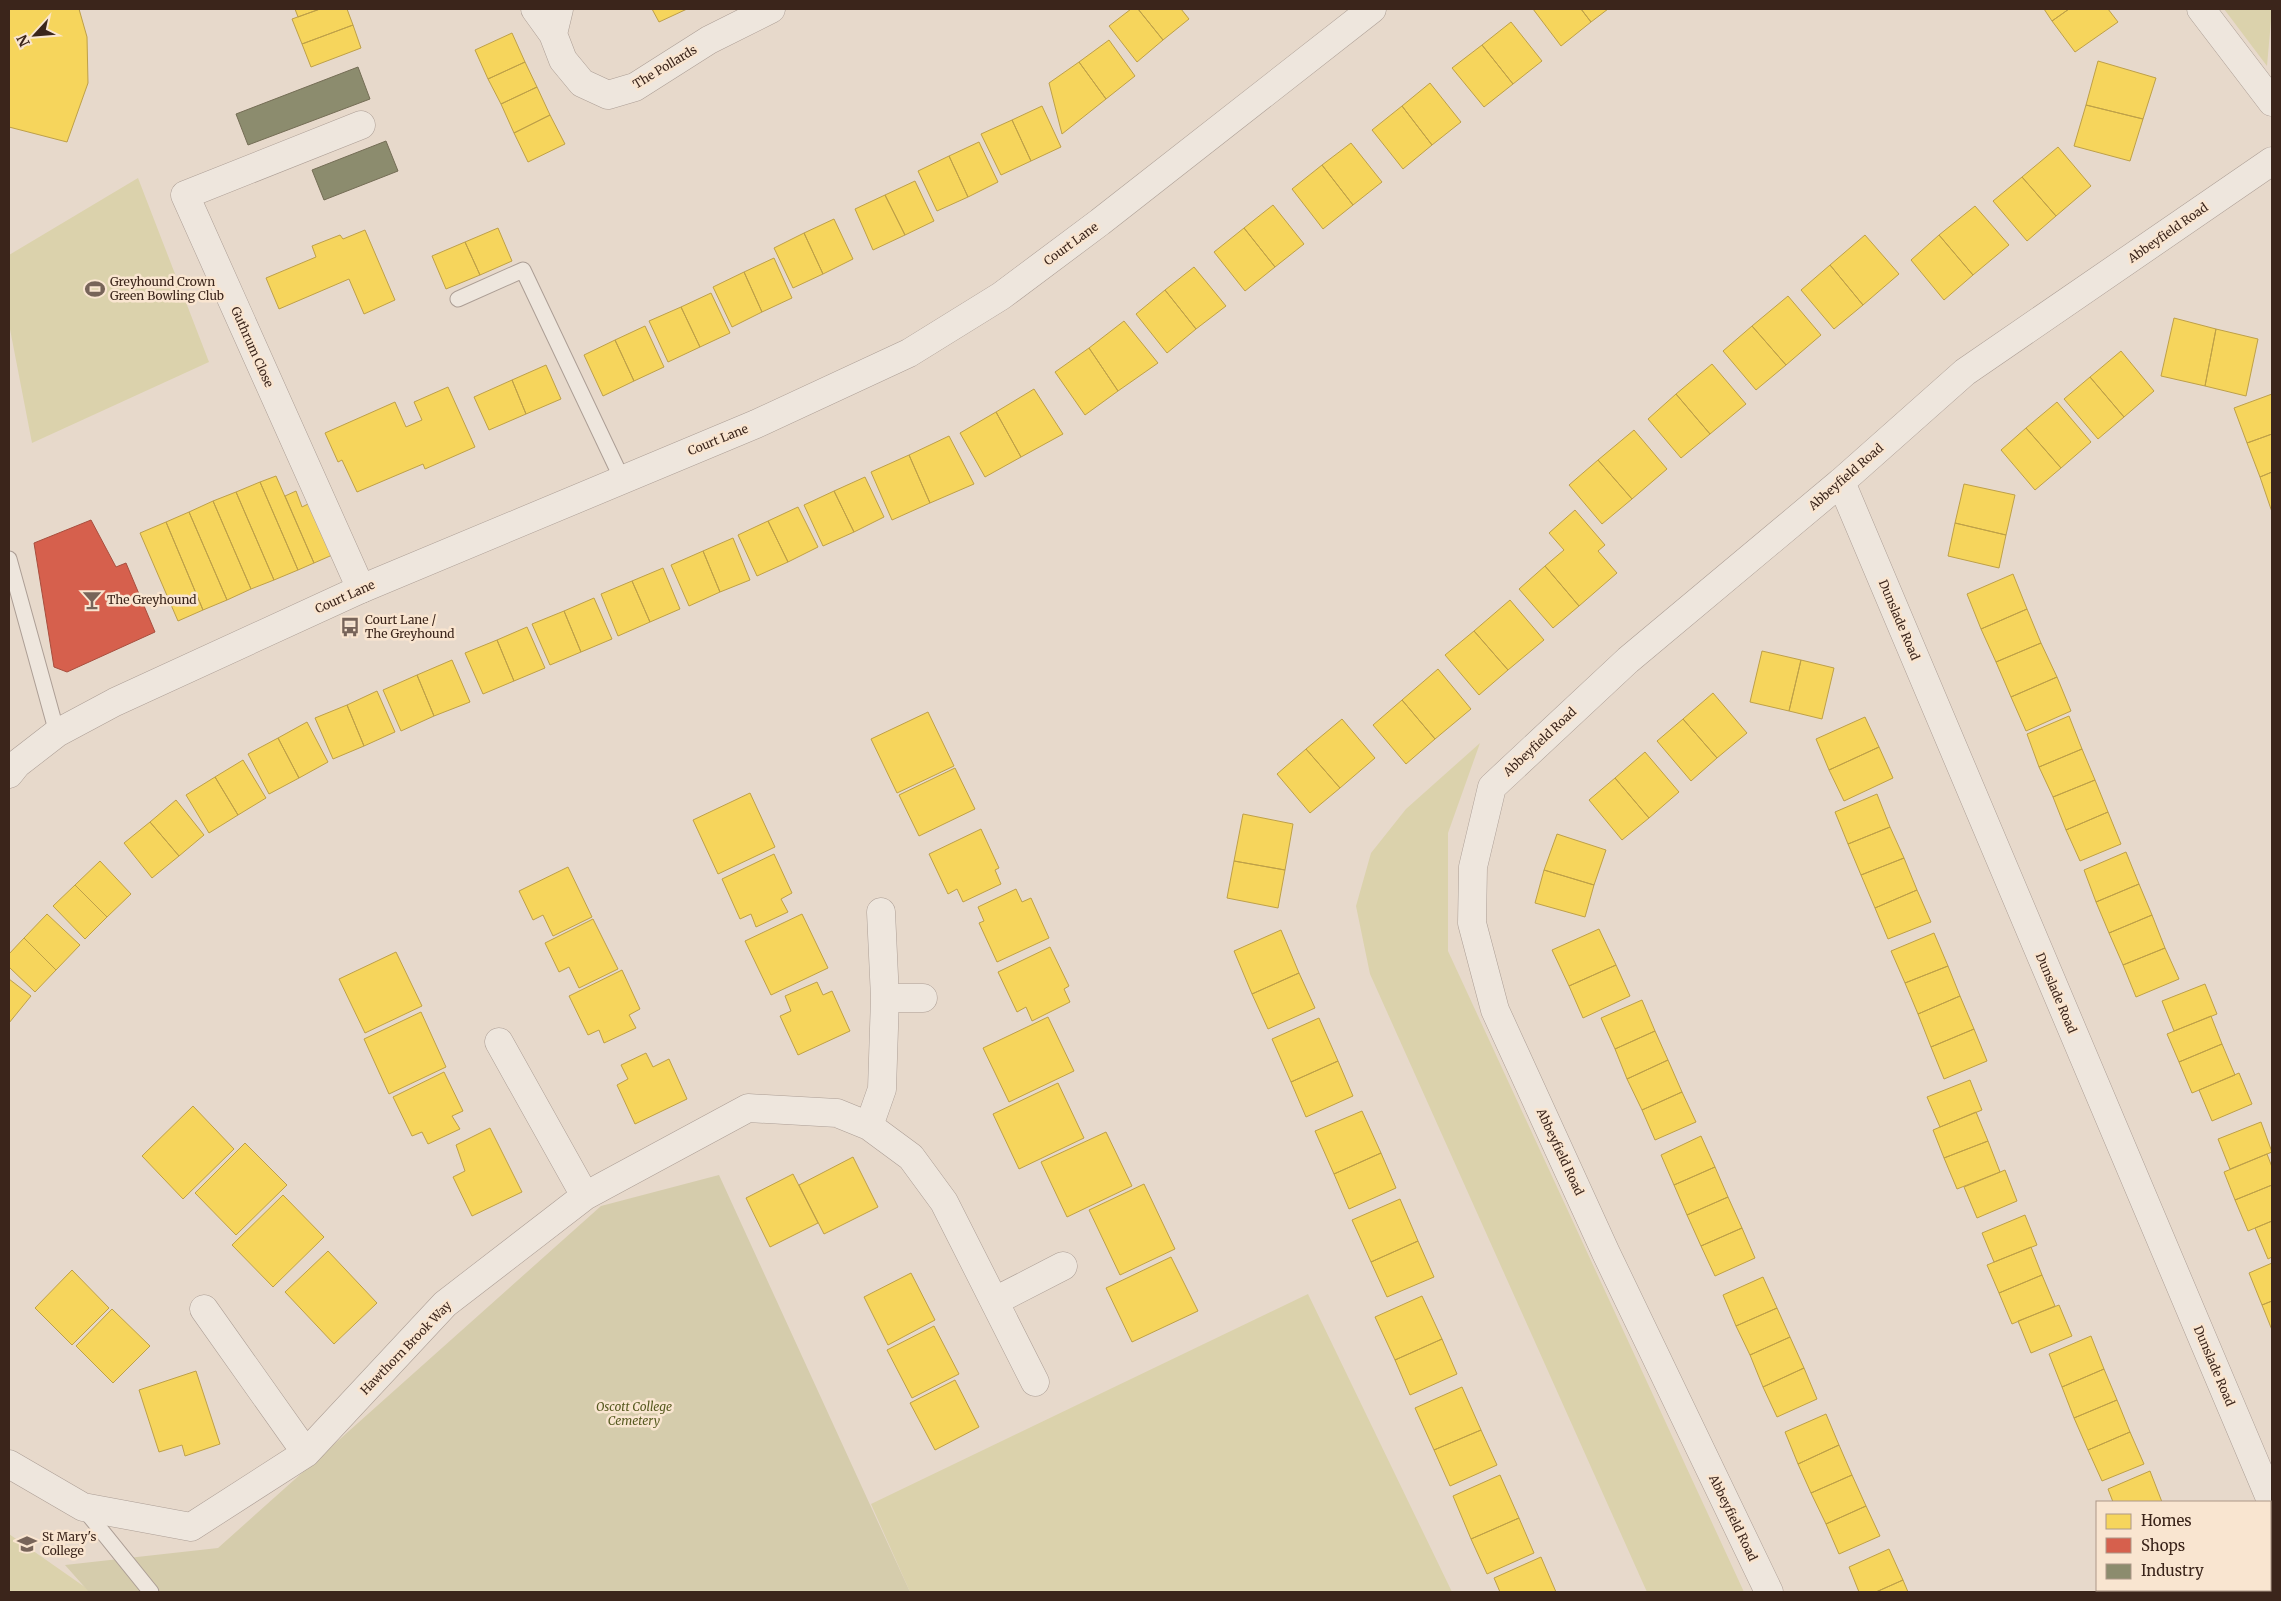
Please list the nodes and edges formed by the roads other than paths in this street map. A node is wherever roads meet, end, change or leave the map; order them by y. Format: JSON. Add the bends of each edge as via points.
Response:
{"nodes":[{"id":1,"x":534,"y":9,"type":"edge"},
{"id":2,"x":770,"y":9,"type":"edge"},
{"id":3,"x":1372,"y":9,"type":"edge"},
{"id":4,"x":2201,"y":9,"type":"edge"},
{"id":5,"x":556,"y":21,"type":"edge"},
{"id":6,"x":2272,"y":102,"type":"edge"},
{"id":7,"x":361,"y":125,"type":"dead end"},
{"id":8,"x":2272,"y":161,"type":"edge"},
{"id":9,"x":458,"y":299,"type":"dead end"},
{"id":10,"x":622,"y":480,"type":"junction"},
{"id":11,"x":1840,"y":482,"type":"junction"},
{"id":12,"x":9,"y":558,"type":"edge"},
{"id":13,"x":361,"y":590,"type":"junction"},
{"id":14,"x":57,"y":733,"type":"junction"},
{"id":15,"x":9,"y":774,"type":"edge"},
{"id":16,"x":881,"y":912,"type":"dead end"},
{"id":17,"x":885,"y":998,"type":"junction"},
{"id":18,"x":923,"y":998,"type":"dead end"},
{"id":19,"x":499,"y":1042,"type":"dead end"},
{"id":20,"x":869,"y":1126,"type":"junction"},
{"id":21,"x":585,"y":1196,"type":"junction"},
{"id":22,"x":1063,"y":1266,"type":"dead end"},
{"id":23,"x":995,"y":1301,"type":"junction"},
{"id":24,"x":204,"y":1309,"type":"dead end"},
{"id":25,"x":1035,"y":1382,"type":"dead end"},
{"id":26,"x":306,"y":1453,"type":"junction"},
{"id":27,"x":9,"y":1464,"type":"edge"},
{"id":28,"x":2272,"y":1503,"type":"edge"},
{"id":29,"x":83,"y":1508,"type":"junction"},
{"id":30,"x":151,"y":1592,"type":"edge"},
{"id":31,"x":1769,"y":1592,"type":"edge"}],
"edges":[{"from":1,"to":5,"type":"street","name":"The Pollards"},
{"from":2,"to":5,"type":"street","name":"The Pollards","via":[[709,40],[635,87],[608,95],[582,83],[563,60]]},
{"from":3,"to":10,"type":"street","name":"Court Lane","via":[[1100,222],[992,301],[909,353],[756,424]]},
{"from":4,"to":6,"type":"street"},
{"from":7,"to":13,"type":"street","name":"Guthrum Close","via":[[185,195]]},
{"from":8,"to":11,"type":"street","name":"Abbeyfield Road","via":[[1965,372]]},
{"from":9,"to":10,"type":"lane","via":[[523,270]]},
{"from":10,"to":13,"type":"street","name":"Court Lane"},
{"from":11,"to":28,"type":"street","name":"Dunslade Road"},
{"from":11,"to":31,"type":"street","name":"Abbeyfield Road","via":[[1628,660],[1492,787],[1473,867],[1472,923],[1495,1010],[1606,1253]]},
{"from":12,"to":14,"type":"lane"},
{"from":13,"to":14,"type":"street","name":"Court Lane","via":[[115,702]]},
{"from":14,"to":15,"type":"street","name":"Court Lane","via":[[23,758]]},
{"from":16,"to":17,"type":"street"},
{"from":17,"to":18,"type":"street"},
{"from":17,"to":20,"type":"street","via":[[882,1089]]},
{"from":19,"to":21,"type":"street"},
{"from":20,"to":21,"type":"street","name":"Hawthorn Brook Way","via":[[837,1113],[748,1108]]},
{"from":20,"to":23,"type":"street","name":"Hawthorn Brook Way","via":[[910,1157],[944,1202]]},
{"from":21,"to":26,"type":"street","name":"Hawthorn Brook Way","via":[[446,1304]]},
{"from":22,"to":23,"type":"street"},
{"from":23,"to":25,"type":"street","name":"Hawthorn Brook Way"},
{"from":24,"to":26,"type":"street"},
{"from":26,"to":29,"type":"street","name":"Hawthorn Brook Way","via":[[191,1527]]},
{"from":27,"to":29,"type":"street","name":"Hawthorn Brook Way"},
{"from":29,"to":30,"type":"lane"}]}
